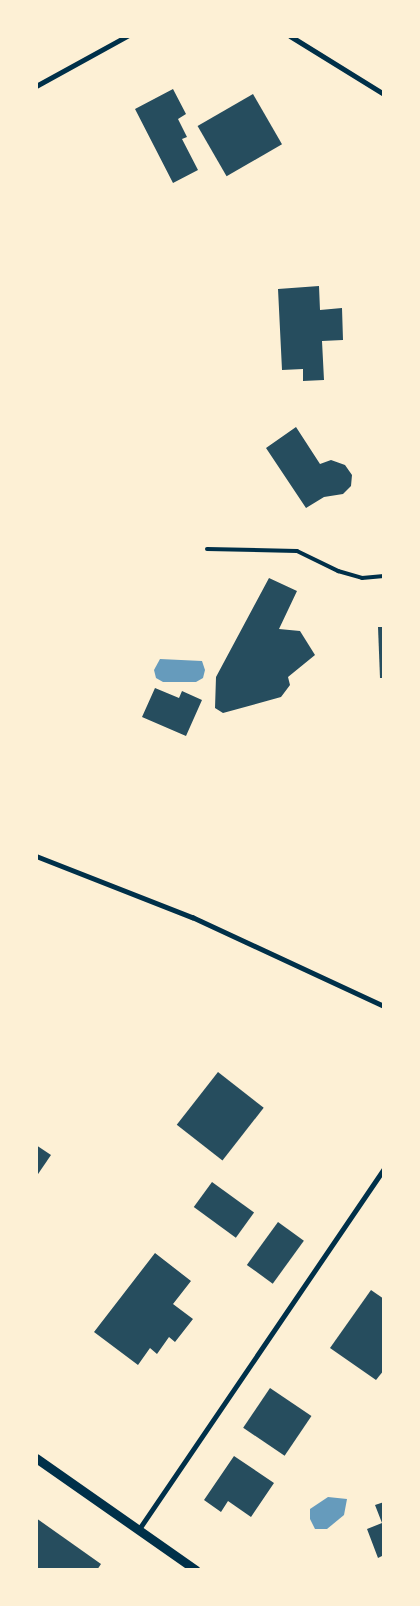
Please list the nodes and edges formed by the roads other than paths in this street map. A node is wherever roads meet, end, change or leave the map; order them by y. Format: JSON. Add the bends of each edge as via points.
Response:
{"nodes":[{"id":1,"x":127,"y":36,"type":"edge"},
{"id":2,"x":290,"y":36,"type":"edge"},
{"id":3,"x":36,"y":86,"type":"edge"},
{"id":4,"x":384,"y":94,"type":"edge"},
{"id":5,"x":207,"y":549,"type":"dead end"},
{"id":6,"x":384,"y":576,"type":"edge"},
{"id":7,"x":36,"y":856,"type":"edge"},
{"id":8,"x":384,"y":1006,"type":"edge"},
{"id":9,"x":384,"y":1169,"type":"edge"},
{"id":10,"x":36,"y":1458,"type":"edge"},
{"id":11,"x":139,"y":1530,"type":"junction"},
{"id":12,"x":196,"y":1570,"type":"edge"}],
"edges":[{"from":1,"to":3,"type":"street"},
{"from":2,"to":4,"type":"street"},
{"from":5,"to":6,"type":"lane","via":[[297,551],[354,576]]},
{"from":7,"to":8,"type":"street","via":[[192,917]]},
{"from":9,"to":11,"type":"street"},
{"from":10,"to":11,"type":"street"},
{"from":11,"to":12,"type":"street"}]}
